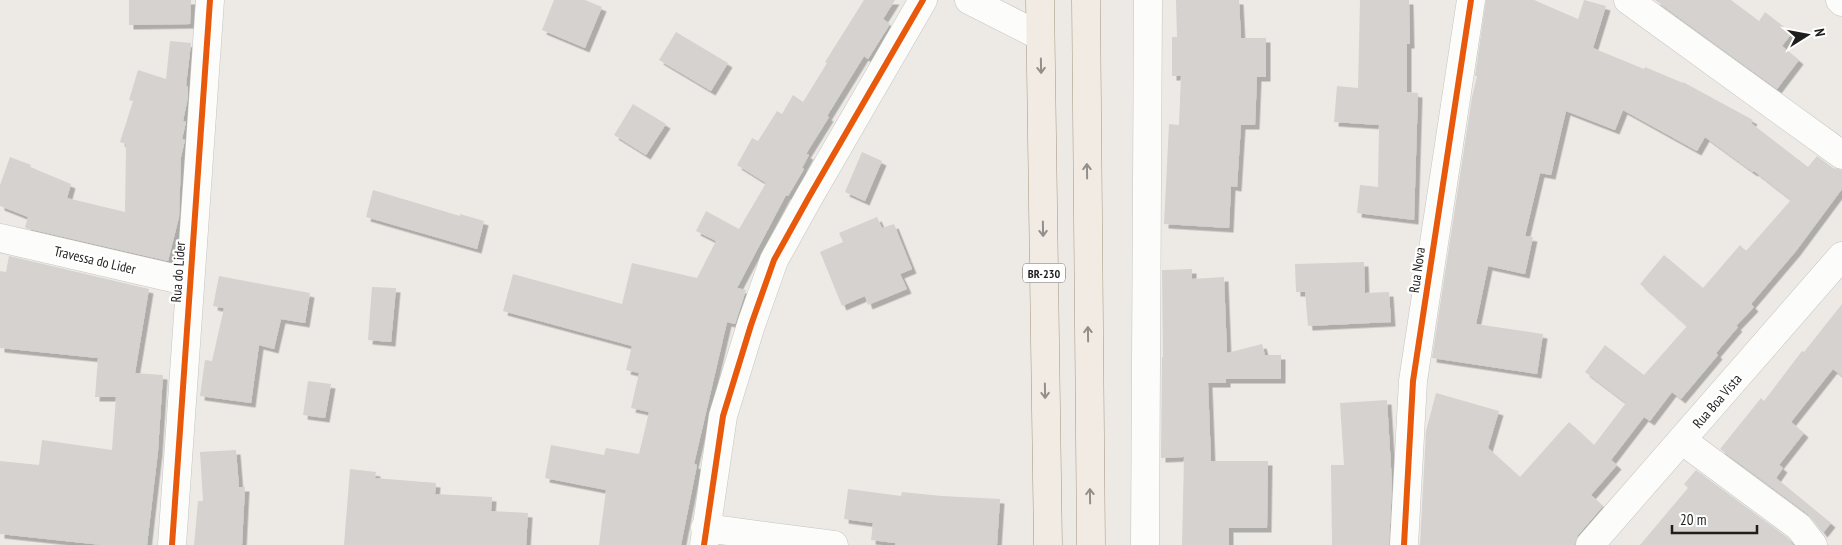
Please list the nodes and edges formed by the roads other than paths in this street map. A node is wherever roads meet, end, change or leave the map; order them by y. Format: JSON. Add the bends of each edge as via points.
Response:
{"nodes":[{"id":1,"x":210,"y":0,"type":"edge"},
{"id":2,"x":923,"y":0,"type":"edge"},
{"id":3,"x":969,"y":0,"type":"edge"},
{"id":4,"x":1040,"y":0,"type":"edge"},
{"id":5,"x":1086,"y":0,"type":"edge"},
{"id":6,"x":1148,"y":0,"type":"edge"},
{"id":7,"x":1471,"y":0,"type":"edge"},
{"id":8,"x":1628,"y":0,"type":"edge"},
{"id":9,"x":1040,"y":36,"type":"junction"},
{"id":10,"x":1842,"y":155,"type":"edge"},
{"id":11,"x":0,"y":238,"type":"edge"},
{"id":12,"x":1842,"y":256,"type":"edge"},
{"id":13,"x":190,"y":282,"type":"junction"},
{"id":14,"x":1683,"y":441,"type":"junction"},
{"id":15,"x":704,"y":536,"type":"edge"},
{"id":16,"x":172,"y":545,"type":"edge"},
{"id":17,"x":834,"y":545,"type":"edge"},
{"id":18,"x":1048,"y":545,"type":"edge"},
{"id":19,"x":1091,"y":545,"type":"edge"},
{"id":20,"x":1145,"y":545,"type":"edge"},
{"id":21,"x":1404,"y":545,"type":"edge"},
{"id":22,"x":1590,"y":545,"type":"edge"},
{"id":23,"x":1813,"y":545,"type":"edge"}],
"edges":[{"from":1,"to":13,"type":"street","name":"Rua do Lider"},
{"from":2,"to":15,"type":"street","via":[[774,260],[723,416]]},
{"from":3,"to":9,"type":"street"},
{"from":4,"to":9,"type":"main road","number":"BR-230"},
{"from":19,"to":5,"type":"main road","one_way":true},
{"from":6,"to":20,"type":"street"},
{"from":7,"to":21,"type":"street","name":"Rua Nova","via":[[1413,381]]},
{"from":8,"to":10,"type":"street"},
{"from":9,"to":18,"type":"main road","number":"BR-230","one_way":true},
{"from":11,"to":13,"type":"street","name":"Travessa do Lider"},
{"from":12,"to":14,"type":"street","name":"Rua Boa Vista"},
{"from":13,"to":16,"type":"street","name":"Rua do Lider"},
{"from":14,"to":22,"type":"street","name":"Rua Boa Vista"},
{"from":14,"to":23,"type":"street","via":[[1799,527]]},
{"from":15,"to":17,"type":"street"}]}
